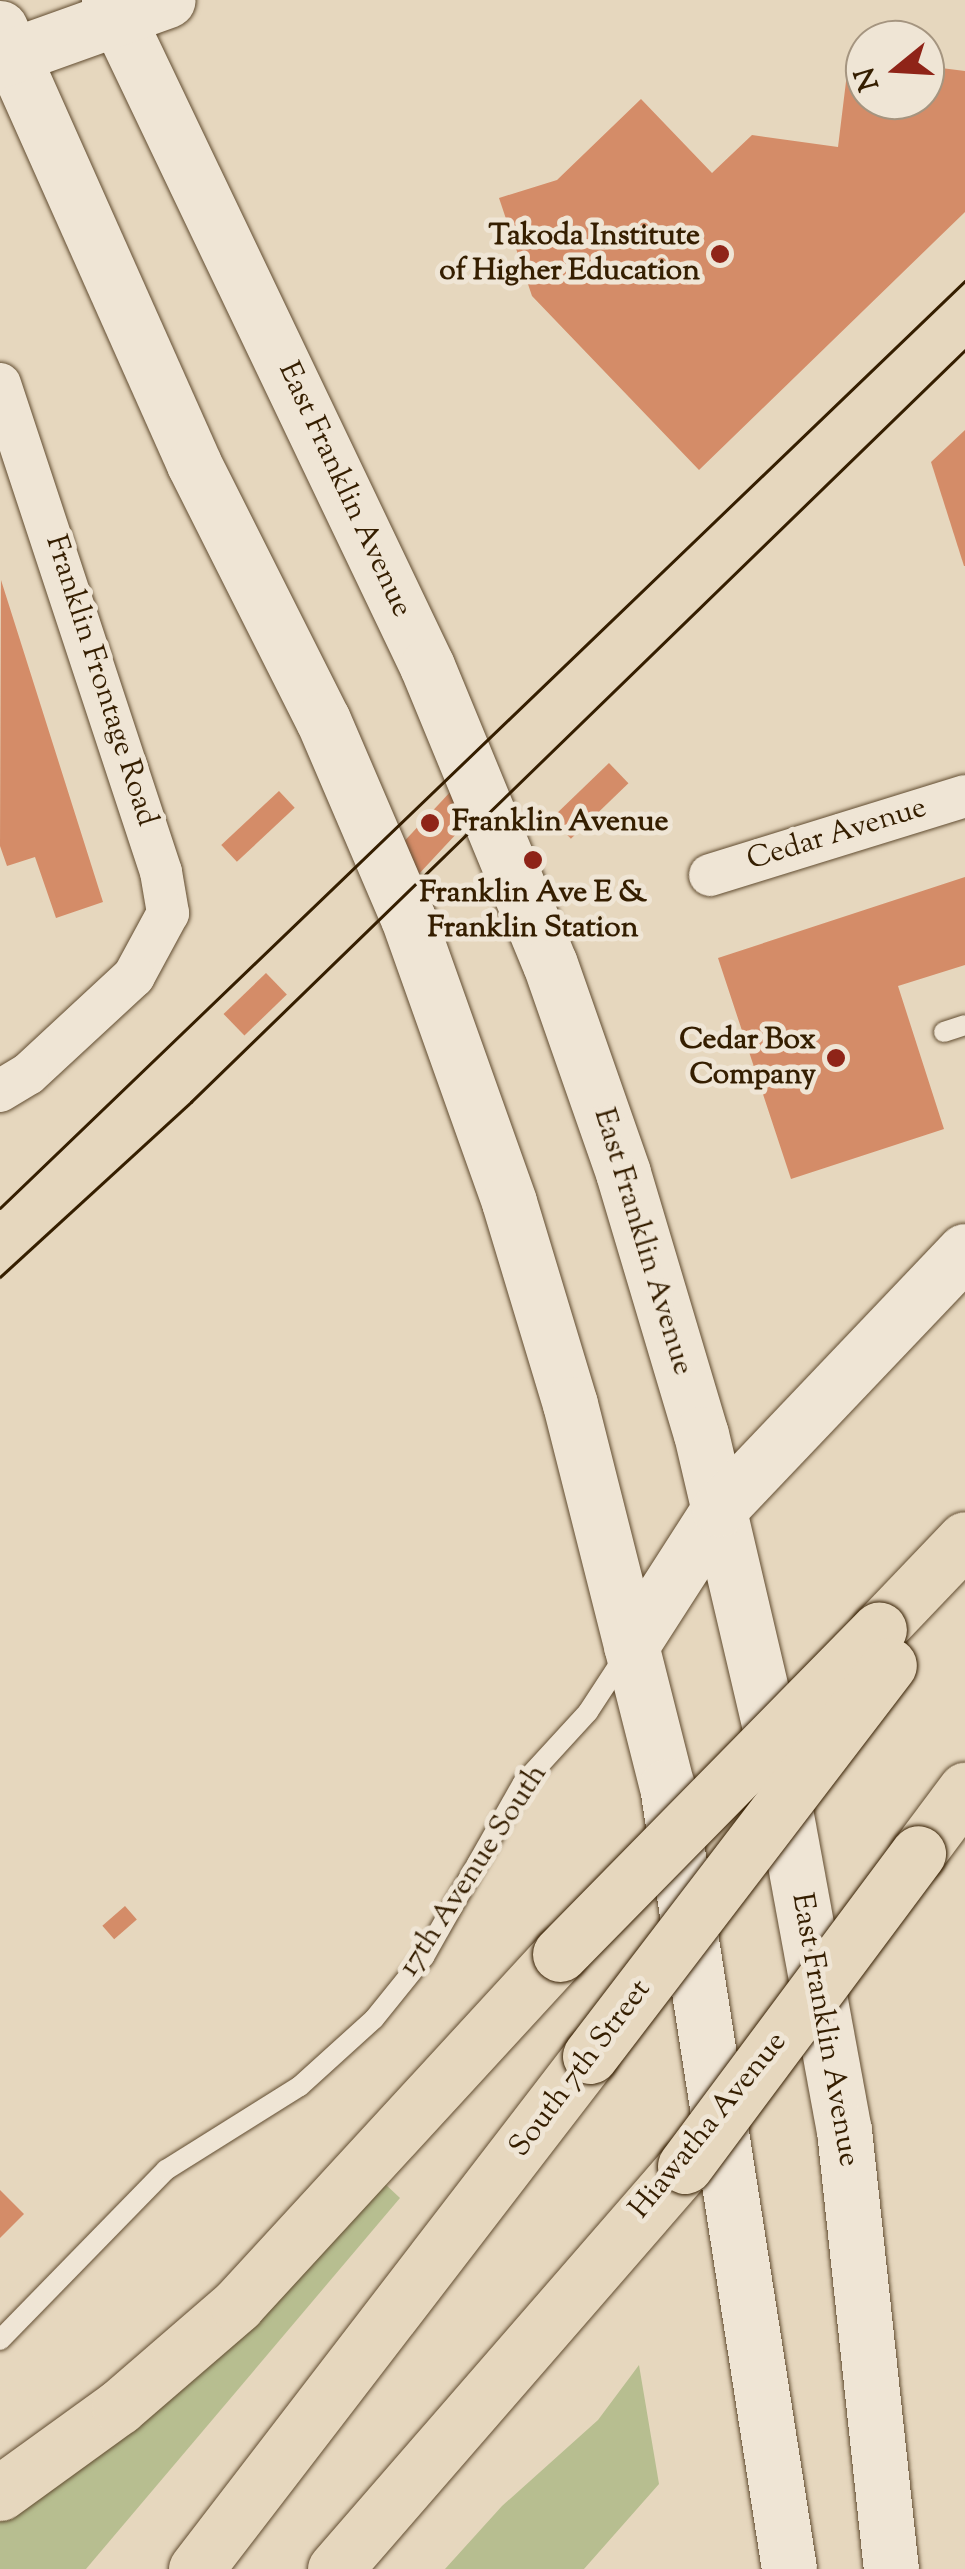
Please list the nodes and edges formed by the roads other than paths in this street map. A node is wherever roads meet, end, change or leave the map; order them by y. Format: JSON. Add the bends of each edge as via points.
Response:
{"nodes":[{"id":1,"x":168,"y":0,"type":"edge"},
{"id":2,"x":109,"y":6,"type":"edge"},
{"id":3,"x":4,"y":48,"type":"edge"},
{"id":4,"x":0,"y":384,"type":"edge"},
{"id":5,"x":965,"y":796,"type":"edge"},
{"id":6,"x":710,"y":875,"type":"dead end"},
{"id":7,"x":0,"y":1091,"type":"edge"},
{"id":8,"x":965,"y":1251,"type":"edge"},
{"id":9,"x":719,"y":1509,"type":"junction"},
{"id":10,"x":965,"y":1540,"type":"edge"},
{"id":11,"x":965,"y":1568,"type":"edge"},
{"id":12,"x":631,"y":1646,"type":"junction"},
{"id":13,"x":884,"y":1647,"type":"junction"},
{"id":14,"x":965,"y":1790,"type":"edge"},
{"id":15,"x":938,"y":1863,"type":"edge"},
{"id":16,"x":0,"y":2340,"type":"edge"},
{"id":17,"x":440,"y":2452,"type":"junction"},
{"id":18,"x":0,"y":2493,"type":"edge"},
{"id":19,"x":196,"y":2569,"type":"edge"},
{"id":20,"x":335,"y":2569,"type":"edge"},
{"id":21,"x":352,"y":2569,"type":"edge"},
{"id":22,"x":789,"y":2569,"type":"edge"},
{"id":23,"x":891,"y":2569,"type":"edge"}],
"edges":[{"from":1,"to":2,"type":"main road"},
{"from":2,"to":3,"type":"main road"},
{"from":2,"to":9,"type":"main road","name":"East Franklin Avenue","via":[[427,666],[550,964],[623,1173]]},
{"from":3,"to":12,"type":"main road","via":[[194,464],[323,720],[408,918],[509,1202],[570,1404]]},
{"from":4,"to":7,"type":"street","name":"Franklin Frontage Road","via":[[161,872],[168,913],[134,976],[28,1074]]},
{"from":5,"to":6,"type":"street","name":"Cedar Avenue"},
{"from":8,"to":9,"type":"main road","name":"17th Avenue South"},
{"from":9,"to":12,"type":"main road","name":"17th Avenue South"},
{"from":9,"to":23,"type":"main road","name":"East Franklin Avenue","via":[[770,1728],[844,2130]]},
{"from":10,"to":13,"type":"highway"},
{"from":11,"to":13,"type":"highway","name":"South 7th Street"},
{"from":12,"to":16,"type":"lane","name":"17th Avenue South","via":[[588,1712],[523,1783],[424,1957],[374,2019],[300,2086],[166,2170]]},
{"from":12,"to":22,"type":"main road","via":[[667,1786]]},
{"from":13,"to":18,"type":"highway","bridge":true,"via":[[560,1954],[237,2305],[119,2408]]},
{"from":13,"to":19,"type":"highway","name":"South 7th Street","bridge":true,"via":[[590,2056]]},
{"from":14,"to":15,"type":"highway","name":"Hiawatha Avenue"},
{"from":15,"to":17,"type":"highway","name":"Hiawatha Avenue","bridge":true},
{"from":17,"to":20,"type":"highway"},
{"from":17,"to":21,"type":"highway"}]}
